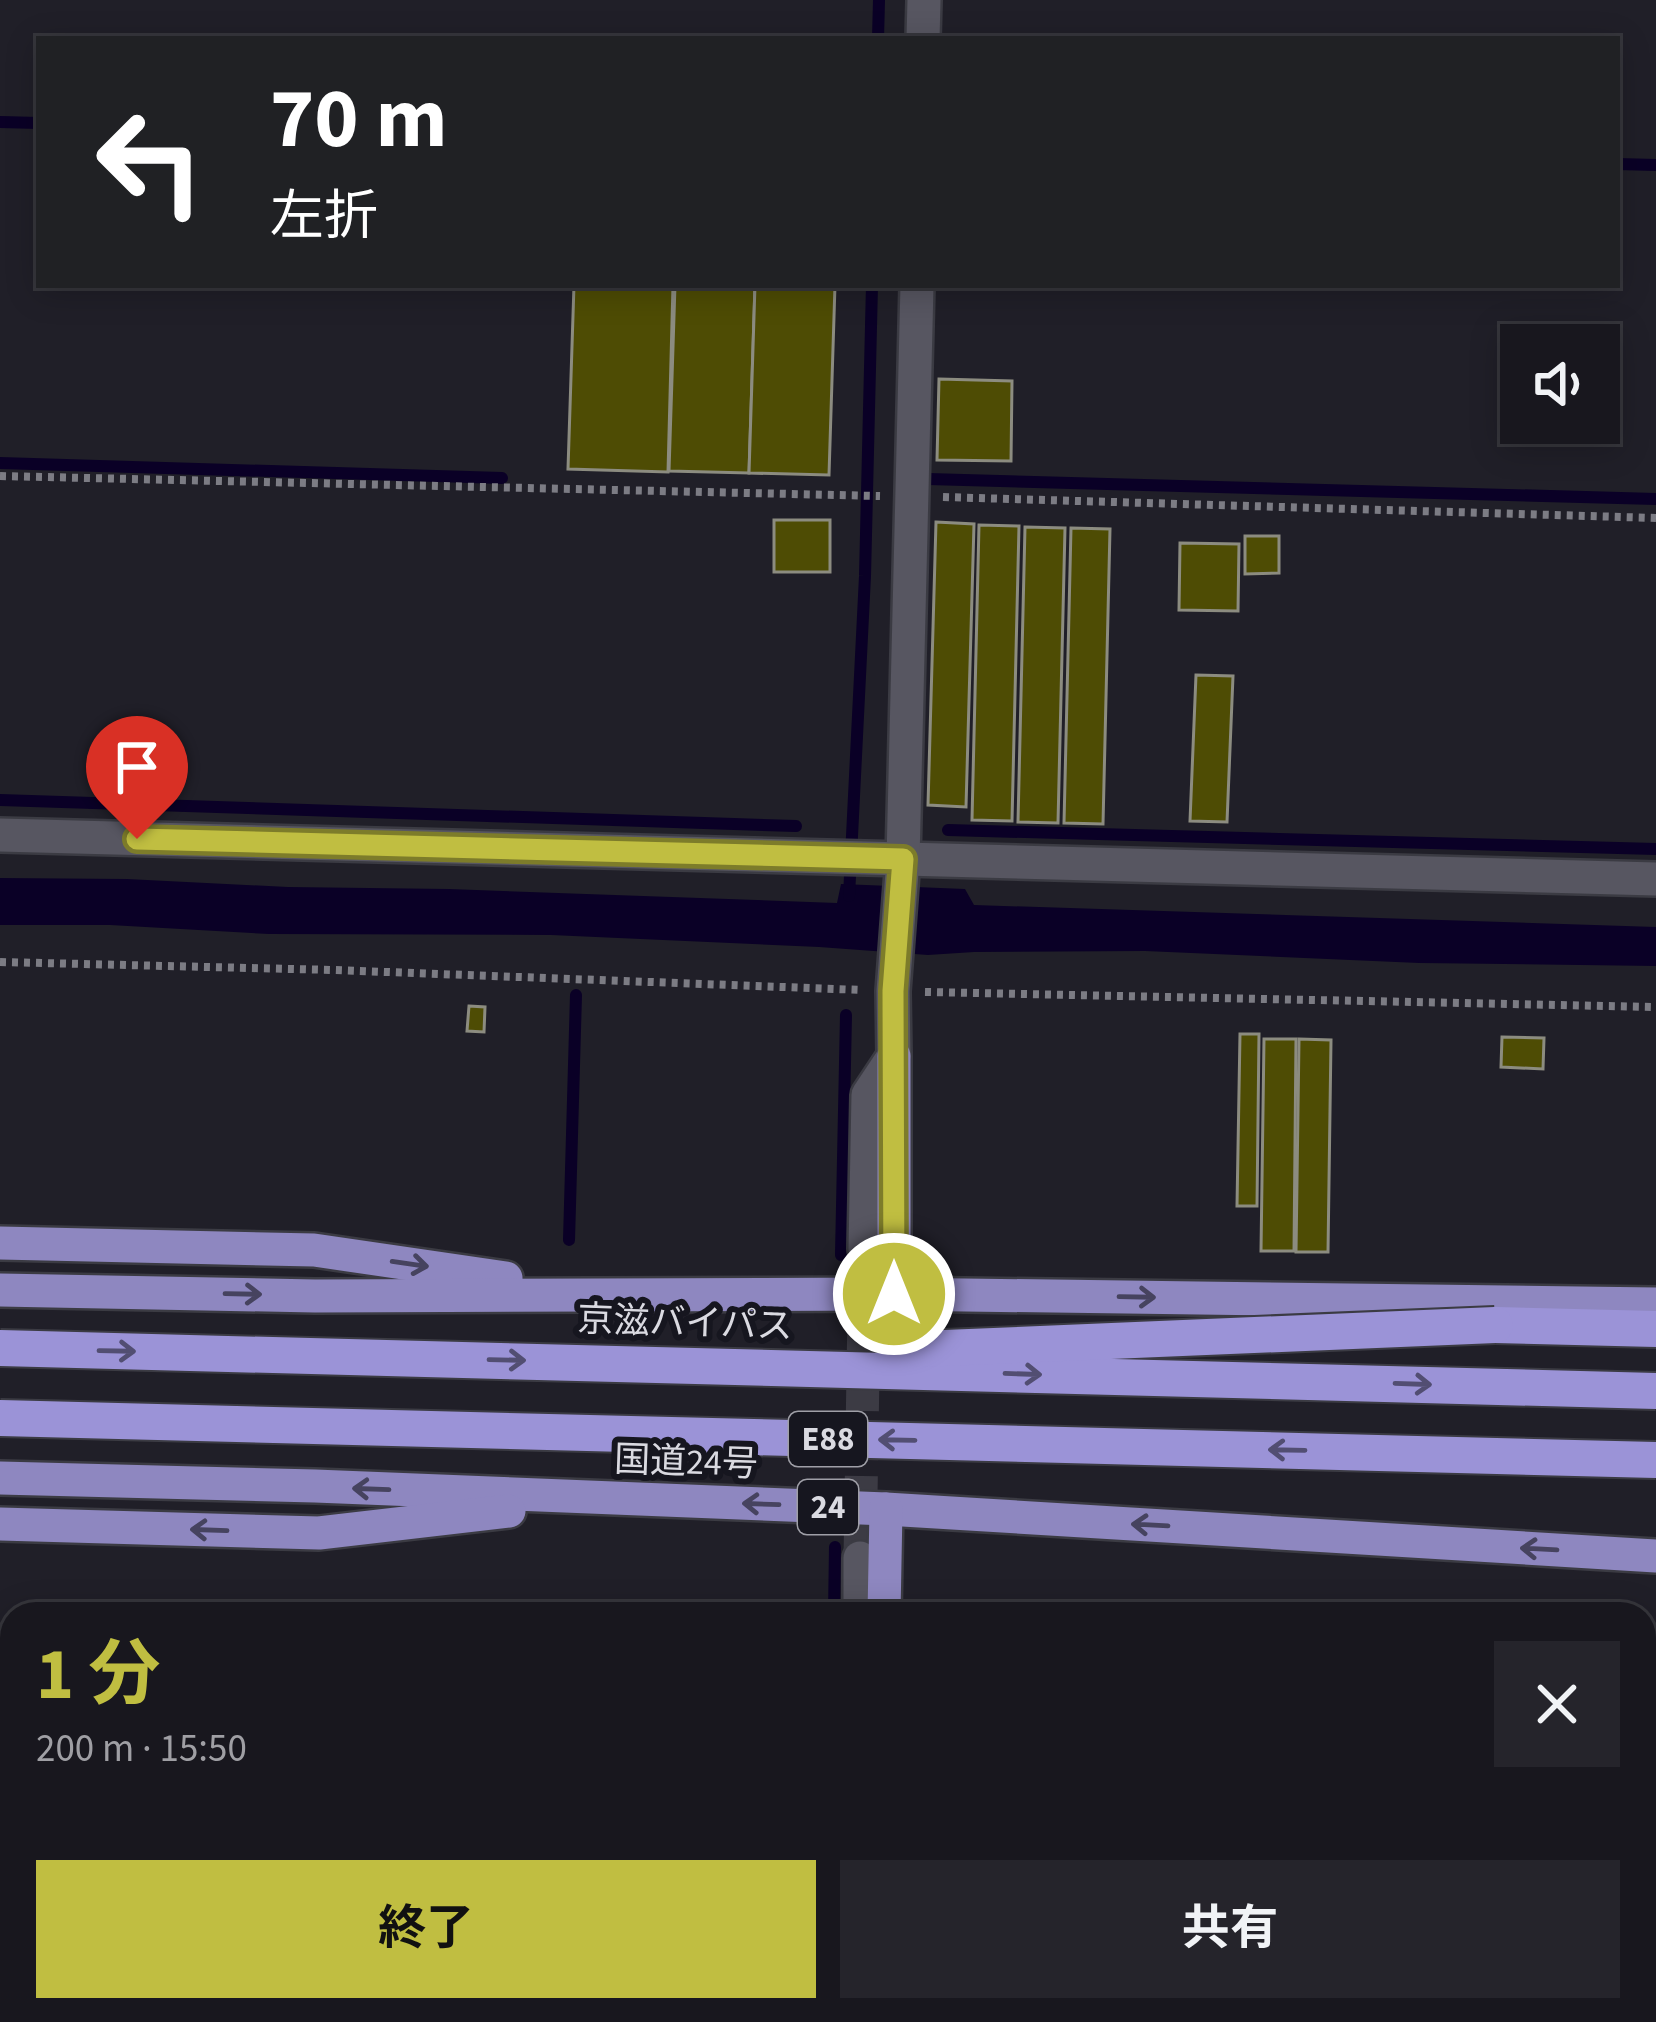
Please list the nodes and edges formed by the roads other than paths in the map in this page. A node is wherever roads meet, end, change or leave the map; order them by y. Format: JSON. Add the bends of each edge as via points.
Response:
{"nodes":[{"id":1,"x":924,"y":0,"type":"edge"},
{"id":2,"x":923,"y":36,"type":"edge"},
{"id":3,"x":916,"y":288,"type":"edge"},
{"id":4,"x":0,"y":836,"type":"edge"},
{"id":5,"x":890,"y":858,"type":"junction"},
{"id":6,"x":1656,"y":879,"type":"edge"},
{"id":7,"x":894,"y":1056,"type":"junction"},
{"id":8,"x":0,"y":1243,"type":"edge"},
{"id":9,"x":865,"y":1249,"type":"tunnel mouth"},
{"id":10,"x":0,"y":1290,"type":"edge"},
{"id":11,"x":616,"y":1294,"type":"junction"},
{"id":12,"x":894,"y":1294,"type":"junction"},
{"id":13,"x":1656,"y":1304,"type":"edge"},
{"id":14,"x":1656,"y":1329,"type":"edge"},
{"id":15,"x":0,"y":1348,"type":"edge"},
{"id":16,"x":605,"y":1363,"type":"junction"},
{"id":17,"x":1656,"y":1391,"type":"edge"},
{"id":18,"x":0,"y":1418,"type":"edge"},
{"id":19,"x":1656,"y":1463,"type":"edge"},
{"id":20,"x":0,"y":1478,"type":"edge"},
{"id":21,"x":618,"y":1498,"type":"junction"},
{"id":22,"x":886,"y":1509,"type":"junction"},
{"id":23,"x":0,"y":1524,"type":"edge"},
{"id":24,"x":1656,"y":1556,"type":"edge"},
{"id":25,"x":860,"y":1558,"type":"tunnel mouth"},
{"id":26,"x":860,"y":1602,"type":"edge"},
{"id":27,"x":884,"y":1602,"type":"edge"}],
"edges":[{"from":1,"to":2,"type":"street"},
{"from":3,"to":5,"type":"street"},
{"from":4,"to":5,"type":"street"},
{"from":5,"to":6,"type":"street"},
{"from":5,"to":7,"type":"street"},
{"from":7,"to":9,"type":"street","via":[[868,1095]]},
{"from":7,"to":12,"type":"highway"},
{"from":8,"to":11,"type":"highway","one_way":true,"via":[[314,1250]]},
{"from":10,"to":11,"type":"highway","one_way":true},
{"from":11,"to":12,"type":"highway"},
{"from":12,"to":13,"type":"highway","one_way":true},
{"from":14,"to":16,"type":"highway","bridge":true,"via":[[1495,1324]]},
{"from":15,"to":16,"type":"highway","name":"京滋バイパス","number":"E88","one_way":true,"bridge":true},
{"from":16,"to":17,"type":"highway","name":"京滋バイパス","number":"E88","one_way":true,"bridge":true},
{"from":19,"to":18,"type":"highway","number":"E88","one_way":true,"bridge":true},
{"from":21,"to":20,"type":"highway","name":"国道24号","number":"24","one_way":true},
{"from":22,"to":21,"type":"highway","name":"国道24号","number":"24","one_way":true},
{"from":21,"to":23,"type":"highway","one_way":true,"via":[[319,1533]]},
{"from":24,"to":22,"type":"highway","name":"国道24号","number":"24","one_way":true},
{"from":22,"to":27,"type":"highway"},
{"from":25,"to":26,"type":"street"}]}
